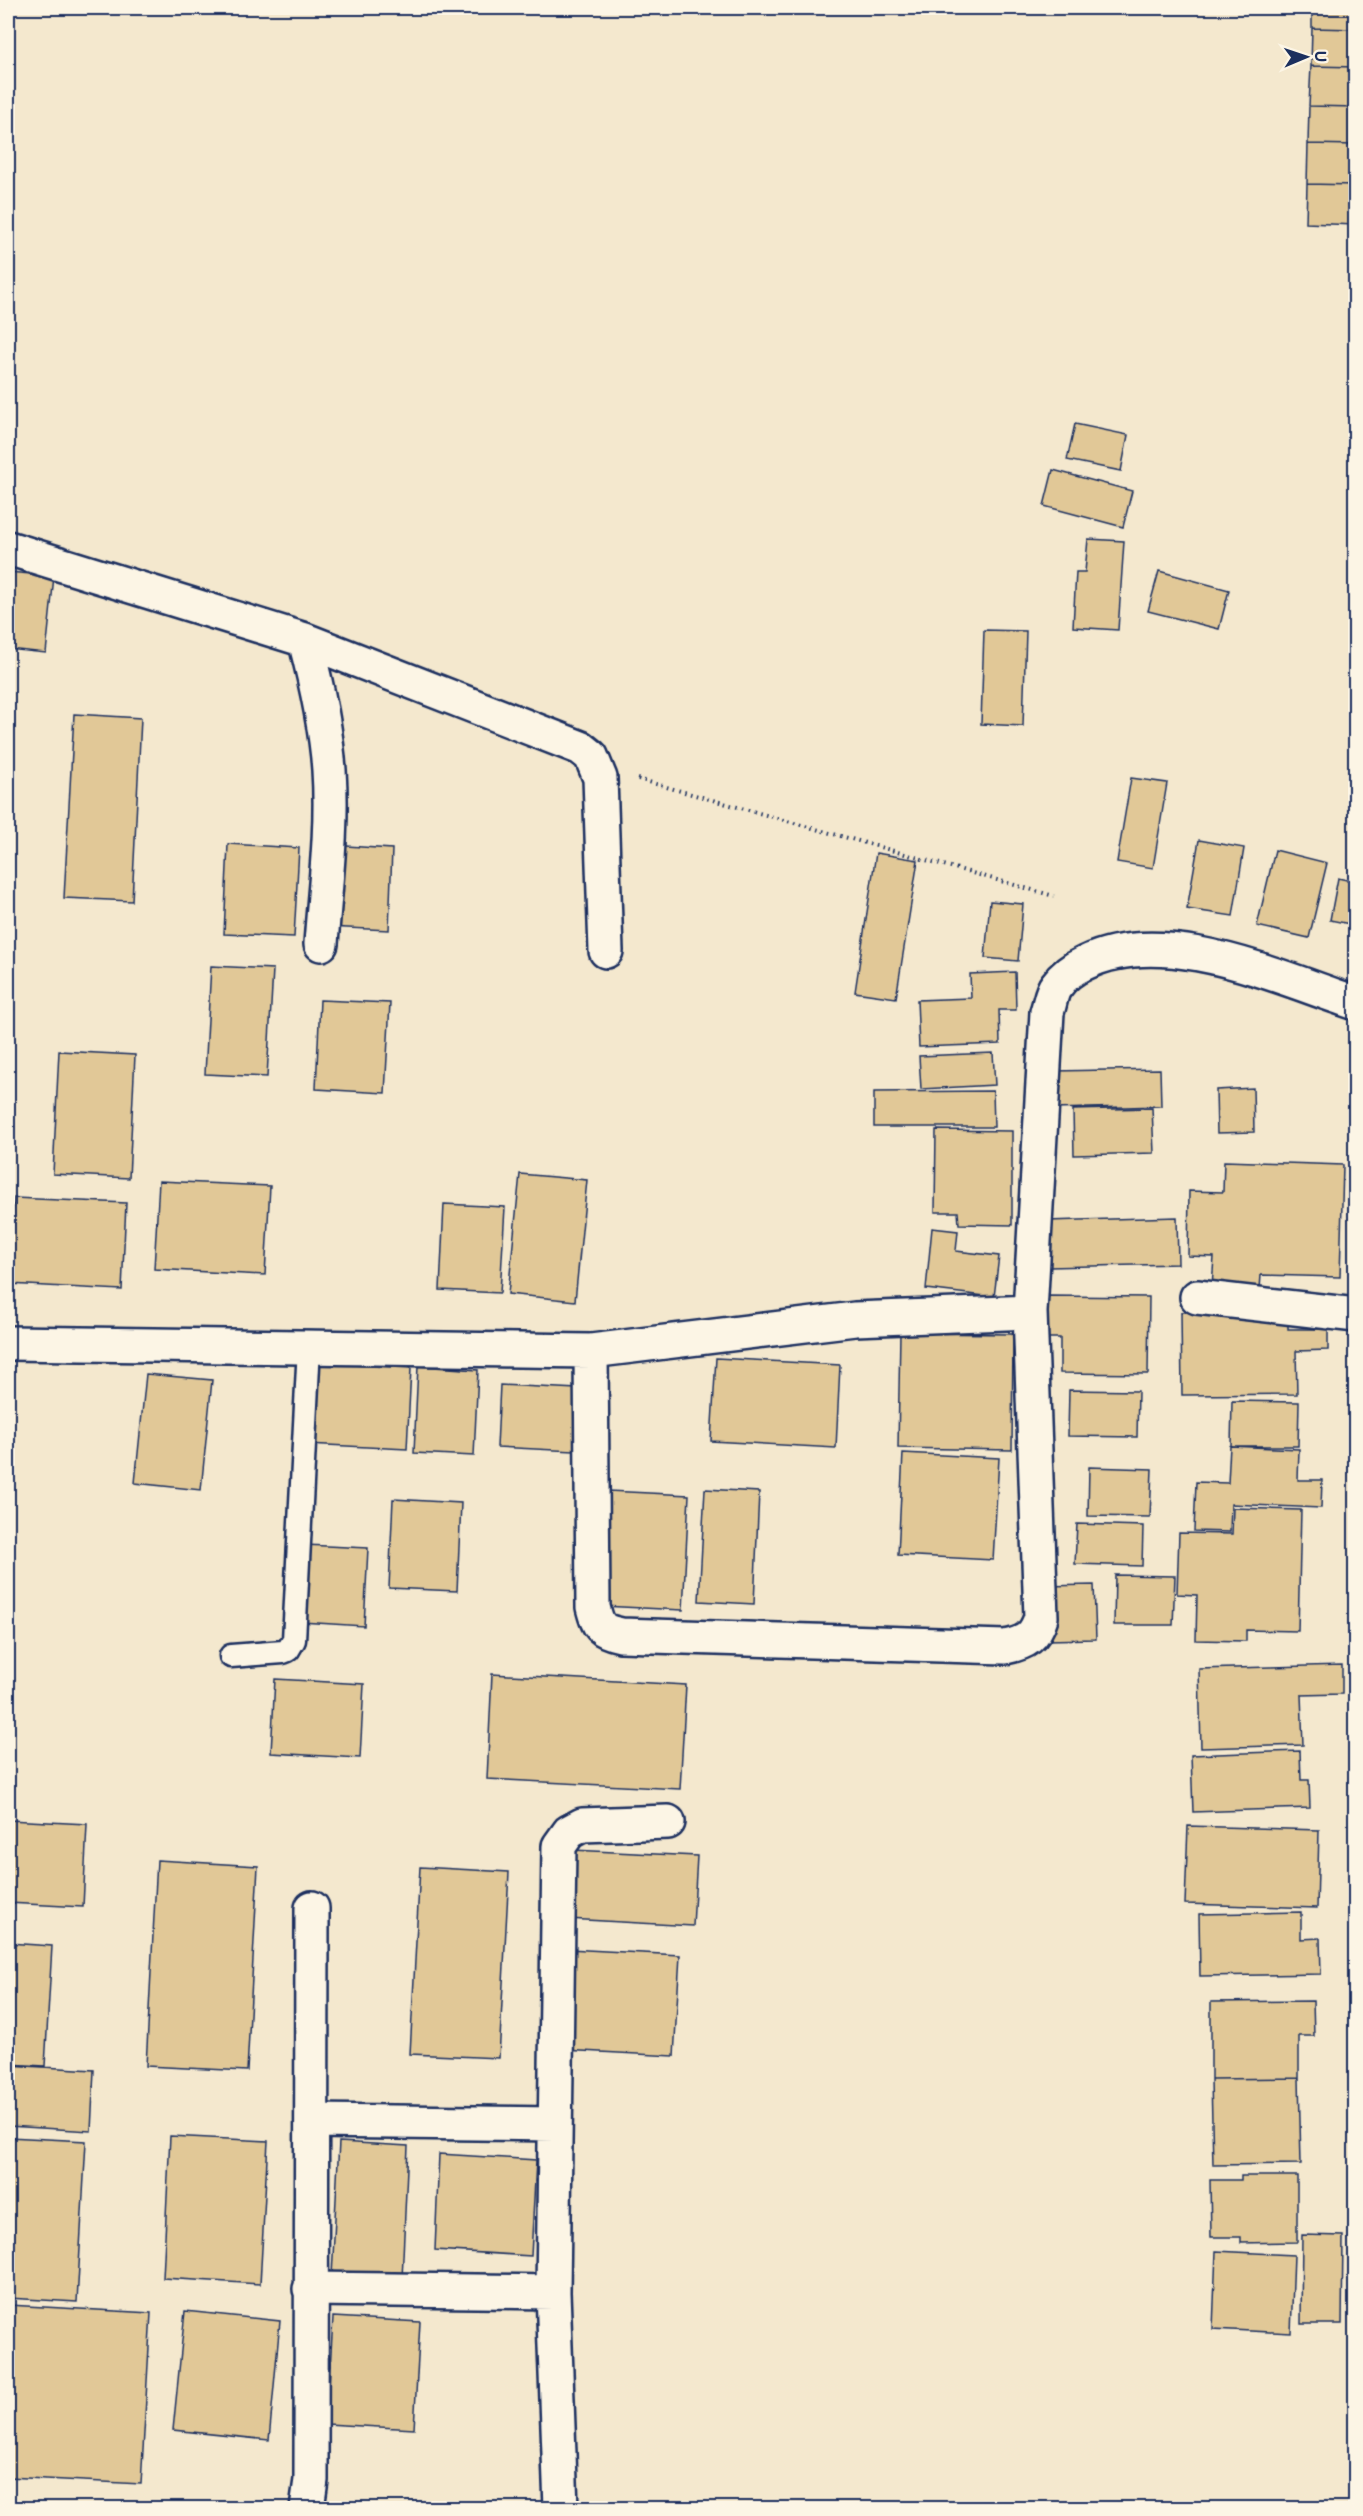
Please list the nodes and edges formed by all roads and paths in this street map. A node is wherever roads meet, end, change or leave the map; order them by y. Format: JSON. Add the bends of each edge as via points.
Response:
{"nodes":[{"id":1,"x":8,"y":548,"type":"edge"},
{"id":2,"x":305,"y":640,"type":"junction"},
{"id":3,"x":598,"y":767,"type":"junction"},
{"id":4,"x":1053,"y":896,"type":"dead end"},
{"id":5,"x":321,"y":944,"type":"dead end"},
{"id":6,"x":606,"y":951,"type":"dead end"},
{"id":7,"x":1356,"y":1003,"type":"edge"},
{"id":8,"x":1197,"y":1297,"type":"dead end"},
{"id":9,"x":1030,"y":1312,"type":"junction"},
{"id":10,"x":1356,"y":1315,"type":"edge"},
{"id":11,"x":8,"y":1343,"type":"edge"},
{"id":12,"x":309,"y":1346,"type":"junction"},
{"id":13,"x":591,"y":1351,"type":"junction"},
{"id":14,"x":231,"y":1656,"type":"dead end"},
{"id":15,"x":668,"y":1822,"type":"dead end"},
{"id":16,"x":312,"y":1908,"type":"dead end"},
{"id":17,"x":312,"y":2121,"type":"junction"},
{"id":18,"x":554,"y":2124,"type":"junction"},
{"id":19,"x":310,"y":2289,"type":"junction"},
{"id":20,"x":553,"y":2292,"type":"junction"},
{"id":21,"x":307,"y":2508,"type":"edge"},
{"id":22,"x":561,"y":2508,"type":"edge"}],
"edges":[{"from":1,"to":2,"type":"street"},
{"from":2,"to":3,"type":"street","via":[[581,748]]},
{"from":2,"to":5,"type":"street","via":[[319,695],[329,771]]},
{"from":3,"to":4,"type":"path"},
{"from":3,"to":6,"type":"street"},
{"from":7,"to":9,"type":"street","via":[[1230,962],[1179,950],[1136,948],[1099,956],[1073,969],[1055,986],[1047,1012]]},
{"from":8,"to":10,"type":"street"},
{"from":9,"to":13,"type":"street","via":[[855,1319]]},
{"from":9,"to":13,"type":"street","via":[[1041,1617],[1033,1636],[1021,1644],[1005,1647],[606,1632],[596,1621],[593,1607]]},
{"from":11,"to":12,"type":"street"},
{"from":12,"to":13,"type":"street"},
{"from":12,"to":14,"type":"lane","via":[[294,1640],[283,1652]]},
{"from":15,"to":18,"type":"street","via":[[582,1826],[569,1832],[559,1846]]},
{"from":16,"to":17,"type":"street"},
{"from":17,"to":18,"type":"street"},
{"from":17,"to":19,"type":"street"},
{"from":18,"to":20,"type":"street"},
{"from":19,"to":20,"type":"street"},
{"from":19,"to":21,"type":"street","via":[[311,2481]]},
{"from":20,"to":22,"type":"street"}]}
